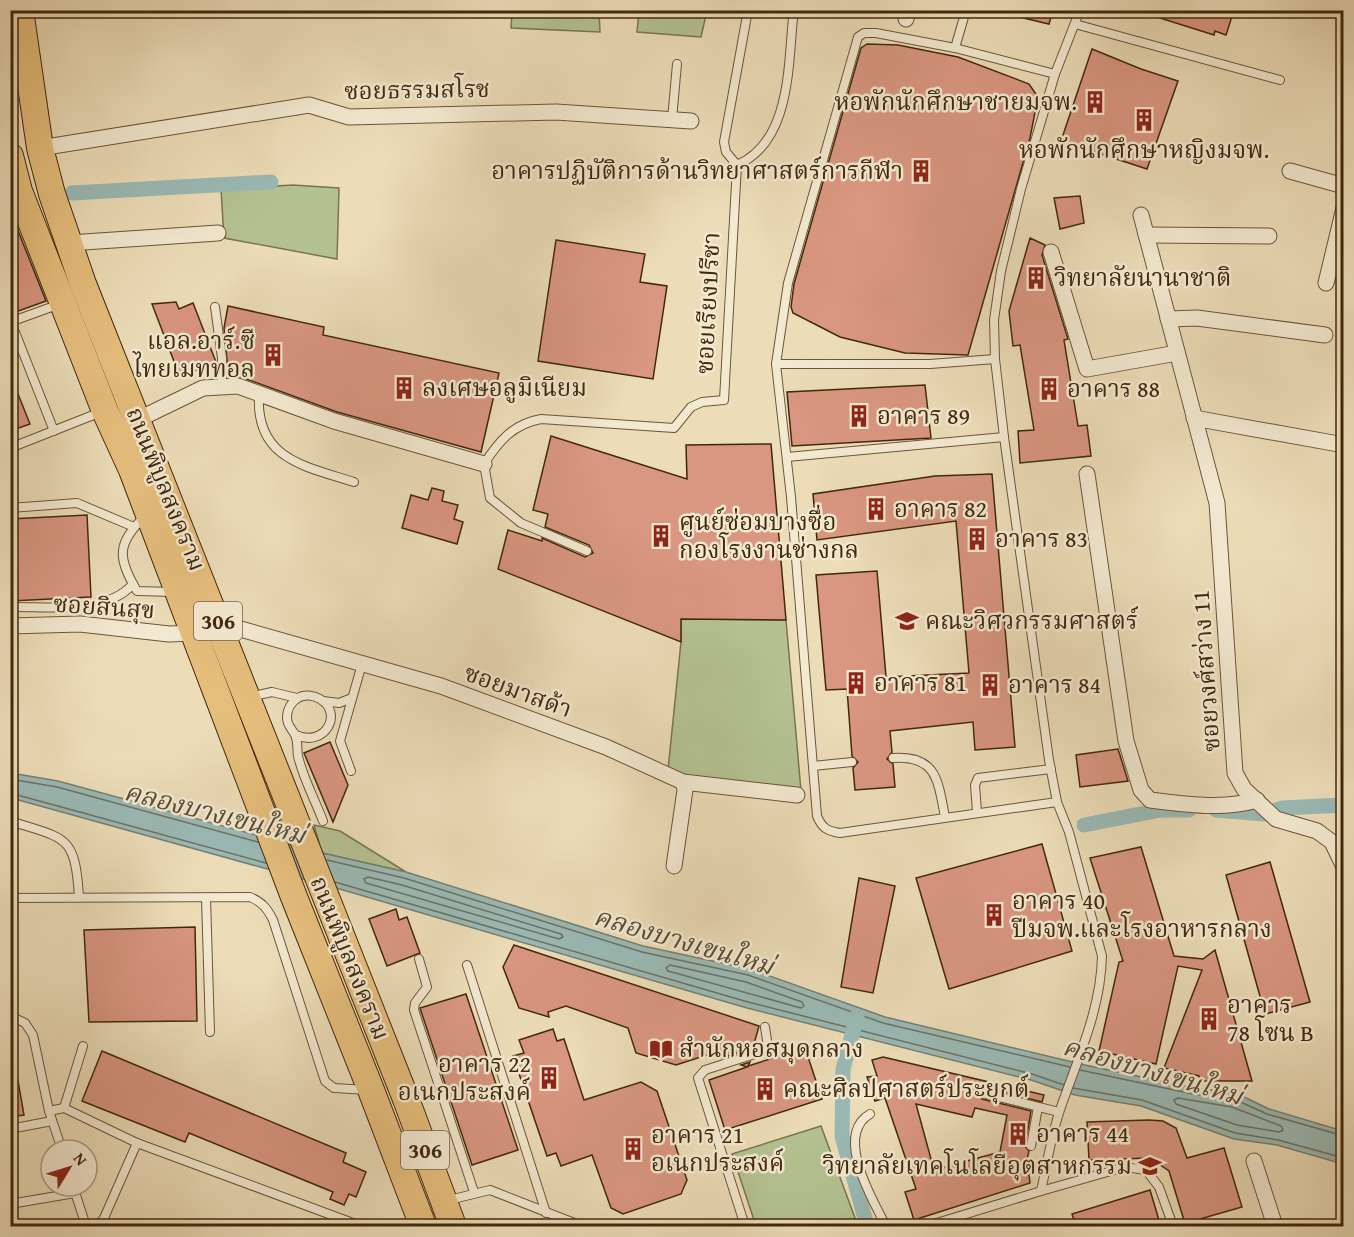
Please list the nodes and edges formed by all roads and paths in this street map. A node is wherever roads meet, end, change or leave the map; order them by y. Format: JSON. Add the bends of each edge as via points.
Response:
{"nodes":[{"id":1,"x":20,"y":10,"type":"edge"},
{"id":2,"x":748,"y":10,"type":"edge"},
{"id":3,"x":789,"y":10,"type":"edge"},
{"id":4,"x":966,"y":10,"type":"edge"},
{"id":5,"x":1080,"y":10,"type":"edge"},
{"id":6,"x":1075,"y":24,"type":"junction"},
{"id":7,"x":955,"y":48,"type":"junction"},
{"id":8,"x":677,"y":64,"type":"dead end"},
{"id":9,"x":1054,"y":74,"type":"junction"},
{"id":10,"x":1280,"y":80,"type":"dead end"},
{"id":11,"x":672,"y":119,"type":"junction"},
{"id":12,"x":691,"y":121,"type":"dead end"},
{"id":13,"x":40,"y":148,"type":"junction"},
{"id":14,"x":11,"y":157,"type":"edge"},
{"id":15,"x":737,"y":165,"type":"junction"},
{"id":16,"x":1290,"y":171,"type":"dead end"},
{"id":17,"x":1344,"y":186,"type":"edge"},
{"id":18,"x":1344,"y":208,"type":"edge"},
{"id":19,"x":1141,"y":215,"type":"dead end"},
{"id":20,"x":218,"y":233,"type":"dead end"},
{"id":21,"x":1146,"y":235,"type":"junction"},
{"id":22,"x":1269,"y":236,"type":"dead end"},
{"id":23,"x":69,"y":243,"type":"junction"},
{"id":24,"x":1052,"y":252,"type":"dead end"},
{"id":25,"x":1326,"y":283,"type":"dead end"},
{"id":26,"x":83,"y":284,"type":"junction"},
{"id":27,"x":64,"y":303,"type":"junction"},
{"id":28,"x":215,"y":307,"type":"dead end"},
{"id":29,"x":1168,"y":319,"type":"junction"},
{"id":30,"x":11,"y":322,"type":"edge"},
{"id":31,"x":1325,"y":335,"type":"dead end"},
{"id":32,"x":1177,"y":353,"type":"junction"},
{"id":33,"x":995,"y":359,"type":"junction"},
{"id":34,"x":776,"y":364,"type":"junction"},
{"id":35,"x":222,"y":387,"type":"junction"},
{"id":36,"x":260,"y":394,"type":"junction"},
{"id":37,"x":105,"y":411,"type":"junction"},
{"id":38,"x":1194,"y":418,"type":"junction"},
{"id":39,"x":139,"y":419,"type":"junction"},
{"id":40,"x":54,"y":431,"type":"junction"},
{"id":41,"x":1004,"y":437,"type":"junction"},
{"id":42,"x":1344,"y":445,"type":"edge"},
{"id":43,"x":10,"y":448,"type":"edge"},
{"id":44,"x":787,"y":457,"type":"junction"},
{"id":45,"x":484,"y":464,"type":"junction"},
{"id":46,"x":132,"y":470,"type":"junction"},
{"id":47,"x":1087,"y":474,"type":"dead end"},
{"id":48,"x":354,"y":482,"type":"dead end"},
{"id":49,"x":10,"y":508,"type":"edge"},
{"id":50,"x":141,"y":520,"type":"junction"},
{"id":51,"x":587,"y":552,"type":"dead end"},
{"id":52,"x":133,"y":584,"type":"junction"},
{"id":53,"x":179,"y":591,"type":"junction"},
{"id":54,"x":10,"y":607,"type":"edge"},
{"id":55,"x":10,"y":626,"type":"edge"},
{"id":56,"x":223,"y":632,"type":"junction"},
{"id":57,"x":194,"y":633,"type":"junction"},
{"id":58,"x":362,"y":664,"type":"junction"},
{"id":59,"x":248,"y":697,"type":"junction"},
{"id":60,"x":352,"y":698,"type":"junction"},
{"id":61,"x":297,"y":699,"type":"junction"},
{"id":62,"x":323,"y":701,"type":"junction"},
{"id":63,"x":322,"y":734,"type":"junction"},
{"id":64,"x":296,"y":735,"type":"junction"},
{"id":65,"x":340,"y":741,"type":"junction"},
{"id":66,"x":893,"y":758,"type":"dead end"},
{"id":67,"x":852,"y":762,"type":"dead end"},
{"id":68,"x":813,"y":766,"type":"junction"},
{"id":69,"x":1051,"y":769,"type":"junction"},
{"id":70,"x":351,"y":771,"type":"dead end"},
{"id":71,"x":683,"y":782,"type":"junction"},
{"id":72,"x":797,"y":795,"type":"dead end"},
{"id":73,"x":1057,"y":802,"type":"junction"},
{"id":74,"x":1267,"y":809,"type":"junction"},
{"id":75,"x":977,"y":812,"type":"junction"},
{"id":76,"x":945,"y":817,"type":"junction"},
{"id":77,"x":10,"y":821,"type":"edge"},
{"id":78,"x":323,"y":821,"type":"dead end"},
{"id":79,"x":1342,"y":860,"type":"edge"},
{"id":80,"x":674,"y":867,"type":"dead end"},
{"id":81,"x":80,"y":897,"type":"junction"},
{"id":82,"x":10,"y":898,"type":"edge"},
{"id":83,"x":206,"y":898,"type":"junction"},
{"id":84,"x":419,"y":959,"type":"dead end"},
{"id":85,"x":467,"y":965,"type":"dead end"},
{"id":86,"x":10,"y":1016,"type":"edge"},
{"id":87,"x":765,"y":1027,"type":"dead end"},
{"id":88,"x":210,"y":1032,"type":"dead end"},
{"id":89,"x":83,"y":1046,"type":"dead end"},
{"id":90,"x":371,"y":1090,"type":"junction"},
{"id":91,"x":983,"y":1093,"type":"dead end"},
{"id":92,"x":1038,"y":1107,"type":"junction"},
{"id":93,"x":64,"y":1108,"type":"junction"},
{"id":94,"x":49,"y":1111,"type":"junction"},
{"id":95,"x":1059,"y":1112,"type":"junction"},
{"id":96,"x":870,"y":1113,"type":"dead end"},
{"id":97,"x":52,"y":1121,"type":"junction"},
{"id":98,"x":10,"y":1129,"type":"edge"},
{"id":99,"x":58,"y":1138,"type":"edge"},
{"id":100,"x":137,"y":1143,"type":"junction"},
{"id":101,"x":1031,"y":1146,"type":"dead end"},
{"id":102,"x":1254,"y":1161,"type":"dead end"},
{"id":103,"x":1041,"y":1191,"type":"junction"},
{"id":104,"x":474,"y":1192,"type":"junction"},
{"id":105,"x":39,"y":1197,"type":"edge"},
{"id":106,"x":77,"y":1198,"type":"edge"},
{"id":107,"x":444,"y":1202,"type":"junction"},
{"id":108,"x":10,"y":1204,"type":"edge"},
{"id":109,"x":546,"y":1213,"type":"junction"},
{"id":110,"x":945,"y":1224,"type":"edge"},
{"id":111,"x":86,"y":1227,"type":"edge"},
{"id":112,"x":98,"y":1227,"type":"edge"},
{"id":113,"x":362,"y":1227,"type":"edge"},
{"id":114,"x":423,"y":1227,"type":"edge"},
{"id":115,"x":453,"y":1227,"type":"edge"},
{"id":116,"x":582,"y":1227,"type":"edge"},
{"id":117,"x":745,"y":1227,"type":"edge"},
{"id":118,"x":886,"y":1227,"type":"edge"},
{"id":119,"x":927,"y":1227,"type":"edge"},
{"id":120,"x":1173,"y":1227,"type":"edge"},
{"id":121,"x":1275,"y":1227,"type":"edge"}],
"edges":[{"from":1,"to":13,"type":"main road","name":"ถนนพิบูลสงคราม","number":"306"},
{"from":2,"to":15,"type":"lane","via":[[724,142],[726,152]]},
{"from":3,"to":15,"type":"lane","via":[[793,18],[787,78],[774,134],[759,152]]},
{"from":4,"to":7,"type":"lane"},
{"from":5,"to":6,"type":"lane"},
{"from":6,"to":9,"type":"lane"},
{"from":6,"to":10,"type":"lane"},
{"from":7,"to":9,"type":"lane"},
{"from":7,"to":34,"type":"lane","via":[[876,33],[858,37],[788,283]]},
{"from":8,"to":11,"type":"lane"},
{"from":9,"to":33,"type":"lane","via":[[1000,271],[994,320]]},
{"from":11,"to":12,"type":"street","name":"ซอยธรรมสโรช"},
{"from":11,"to":13,"type":"street","name":"ซอยธรรมสโรช","via":[[556,112],[349,117],[309,105]]},
{"from":13,"to":23,"type":"main road","name":"ถนนพิบูลสงคราม","number":"306"},
{"from":14,"to":27,"type":"main road","name":"ถนนพิบูลสงคราม","number":"306","via":[[19,191]]},
{"from":15,"to":45,"type":"lane","name":"ซอยเรียงปรีชา","via":[[724,400],[702,402],[691,408],[674,428],[526,421],[504,435]]},
{"from":16,"to":17,"type":"street"},
{"from":18,"to":25,"type":"street"},
{"from":19,"to":21,"type":"street","name":"ซอยวงศ์สว่าง 11"},
{"from":20,"to":23,"type":"street"},
{"from":21,"to":22,"type":"street"},
{"from":21,"to":29,"type":"street","name":"ซอยวงศ์สว่าง 11"},
{"from":23,"to":26,"type":"main road","name":"ถนนพิบูลสงคราม","number":"306"},
{"from":24,"to":32,"type":"street","via":[[1087,369]]},
{"from":26,"to":37,"type":"main road","via":[[79,297],[113,387]]},
{"from":26,"to":39,"type":"main road","name":"ถนนพิบูลสงคราม","number":"306"},
{"from":27,"to":30,"type":"lane"},
{"from":27,"to":37,"type":"main road","name":"ถนนพิบูลสงคราม","number":"306"},
{"from":28,"to":35,"type":"lane"},
{"from":29,"to":31,"type":"street","via":[[1197,318]]},
{"from":29,"to":32,"type":"street","name":"ซอยวงศ์สว่าง 11"},
{"from":30,"to":40,"type":"lane"},
{"from":32,"to":38,"type":"street","name":"ซอยวงศ์สว่าง 11"},
{"from":33,"to":34,"type":"lane","via":[[930,364]]},
{"from":33,"to":41,"type":"lane"},
{"from":34,"to":44,"type":"lane"},
{"from":35,"to":36,"type":"street","via":[[238,386]]},
{"from":35,"to":39,"type":"street","via":[[203,388]]},
{"from":36,"to":45,"type":"street","via":[[334,421]]},
{"from":36,"to":48,"type":"lane","via":[[262,430],[288,460]]},
{"from":37,"to":40,"type":"lane"},
{"from":37,"to":46,"type":"main road","name":"ถนนพิบูลสงคราม","number":"306"},
{"from":38,"to":42,"type":"street"},
{"from":38,"to":74,"type":"street","name":"ซอยวงศ์สว่าง 11","via":[[1217,503],[1235,773],[1244,789]]},
{"from":39,"to":46,"type":"main road","via":[[128,432],[134,460]]},
{"from":39,"to":56,"type":"main road","name":"ถนนพิบูลสงคราม","number":"306"},
{"from":40,"to":43,"type":"lane"},
{"from":41,"to":44,"type":"lane"},
{"from":41,"to":69,"type":"lane"},
{"from":44,"to":68,"type":"lane"},
{"from":45,"to":51,"type":"lane","via":[[490,498],[521,523]]},
{"from":46,"to":50,"type":"main road","name":"ถนนพิบูลสงคราม","number":"306"},
{"from":47,"to":74,"type":"street","via":[[1126,741],[1141,790],[1150,800]]},
{"from":49,"to":50,"type":"lane","via":[[77,503]]},
{"from":50,"to":52,"type":"lane","via":[[126,535],[122,548],[126,572]]},
{"from":50,"to":53,"type":"main road","name":"ถนนพิบูลสงคราม","number":"306"},
{"from":52,"to":53,"type":"lane","via":[[137,591]]},
{"from":52,"to":54,"type":"lane","via":[[124,594],[95,604]]},
{"from":53,"to":57,"type":"main road","name":"ถนนพิบูลสงคราม","number":"306"},
{"from":55,"to":57,"type":"street","name":"ซอยสินสุข","via":[[80,624]]},
{"from":56,"to":58,"type":"street","name":"ซอยมาสด้า","via":[[237,628]]},
{"from":56,"to":59,"type":"main road","name":"ถนนพิบูลสงคราม","number":"306"},
{"from":57,"to":90,"type":"main road","name":"ถนนพิบูลสงคราม","number":"306"},
{"from":58,"to":60,"type":"lane"},
{"from":58,"to":71,"type":"street","name":"ซอยมาสด้า","via":[[441,686],[606,747]]},
{"from":59,"to":61,"type":"lane","via":[[272,692]]},
{"from":59,"to":107,"type":"main road","name":"ถนนพิบูลสงคราม","number":"306"},
{"from":60,"to":62,"type":"lane","via":[[339,703]]},
{"from":60,"to":65,"type":"lane"},
{"from":61,"to":62,"type":"lane","via":[[312,696]]},
{"from":61,"to":64,"type":"lane","via":[[287,717]]},
{"from":62,"to":63,"type":"lane","via":[[330,723]]},
{"from":63,"to":64,"type":"lane","via":[[310,739]]},
{"from":63,"to":65,"type":"lane","via":[[332,734]]},
{"from":64,"to":78,"type":"lane","via":[[298,759]]},
{"from":65,"to":70,"type":"lane"},
{"from":66,"to":76,"type":"lane","via":[[909,757],[929,767],[939,783]]},
{"from":67,"to":68,"type":"lane"},
{"from":68,"to":76,"type":"lane","via":[[817,816],[821,826],[829,831],[840,833]]},
{"from":69,"to":73,"type":"lane"},
{"from":69,"to":75,"type":"lane","via":[[978,778]]},
{"from":71,"to":72,"type":"street","name":"ซอยมาสด้า"},
{"from":71,"to":80,"type":"street"},
{"from":73,"to":75,"type":"lane"},
{"from":73,"to":95,"type":"lane","via":[[1069,832],[1102,956],[1102,975],[1082,1051]]},
{"from":74,"to":79,"type":"street","via":[[1317,831],[1332,842]]},
{"from":75,"to":76,"type":"lane"},
{"from":77,"to":81,"type":"lane","via":[[58,837],[66,844],[74,854]]},
{"from":81,"to":82,"type":"lane"},
{"from":81,"to":83,"type":"lane"},
{"from":83,"to":88,"type":"lane"},
{"from":83,"to":90,"type":"lane","via":[[249,897],[267,908],[326,1082],[334,1088]]},
{"from":84,"to":104,"type":"lane","via":[[427,987],[414,1010]]},
{"from":85,"to":109,"type":"lane"},
{"from":86,"to":94,"type":"lane","via":[[25,1023],[33,1035]]},
{"from":87,"to":117,"type":"lane","via":[[768,1047],[764,1051],[705,1070],[698,1078]]},
{"from":89,"to":93,"type":"lane"},
{"from":90,"to":114,"type":"main road","name":"ถนนพิบูลสงคราม","number":"306"},
{"from":91,"to":92,"type":"lane"},
{"from":92,"to":95,"type":"lane"},
{"from":92,"to":101,"type":"lane"},
{"from":93,"to":94,"type":"lane"},
{"from":93,"to":100,"type":"lane"},
{"from":94,"to":97,"type":"lane"},
{"from":95,"to":103,"type":"lane"},
{"from":96,"to":118,"type":"lane","via":[[856,1127],[855,1138],[861,1174]]},
{"from":97,"to":98,"type":"lane"},
{"from":97,"to":99,"type":"lane"},
{"from":100,"to":112,"type":"lane"},
{"from":100,"to":113,"type":"lane"},
{"from":102,"to":121,"type":"street"},
{"from":103,"to":110,"type":"lane"},
{"from":103,"to":120,"type":"lane","via":[[1125,1167],[1146,1170],[1159,1187]]},
{"from":104,"to":107,"type":"lane"},
{"from":104,"to":109,"type":"lane","via":[[503,1193]]},
{"from":105,"to":108,"type":"lane"},
{"from":106,"to":111,"type":"lane"},
{"from":107,"to":115,"type":"main road","name":"ถนนพิบูลสงคราม","number":"306"},
{"from":109,"to":116,"type":"lane"},
{"from":110,"to":119,"type":"lane"}]}
